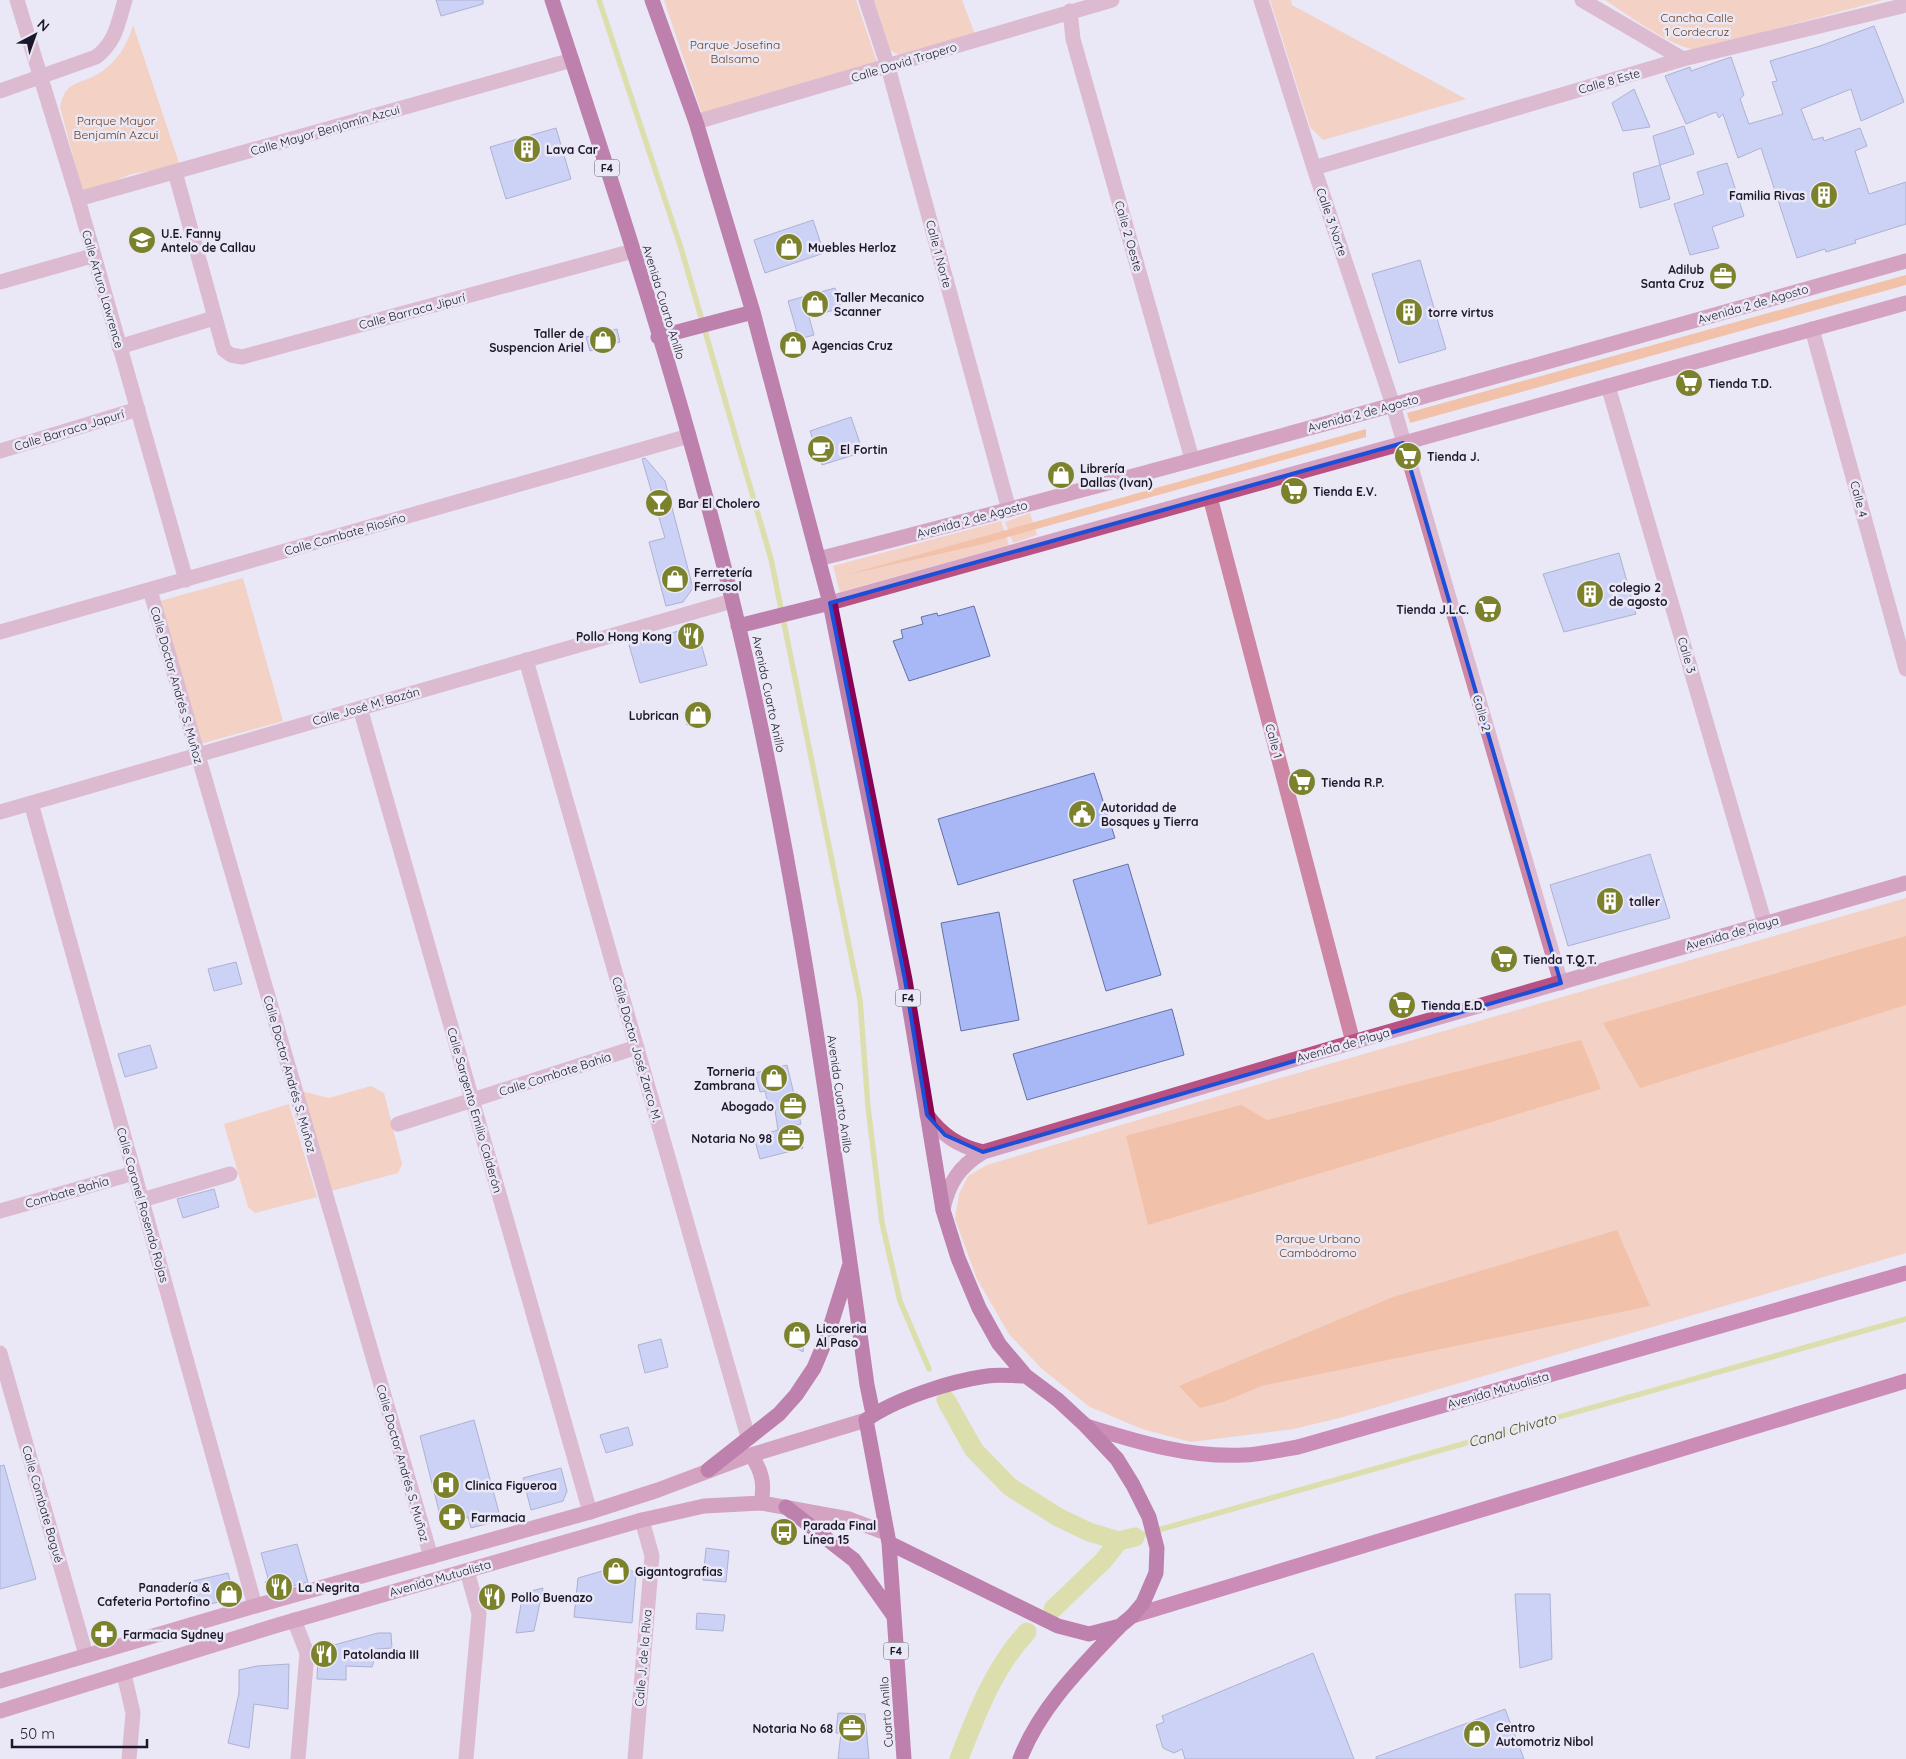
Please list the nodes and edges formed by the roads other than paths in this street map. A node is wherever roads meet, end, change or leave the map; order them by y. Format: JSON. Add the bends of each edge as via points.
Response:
{"nodes":[{"id":1,"x":17,"y":0,"type":"edge"},
{"id":2,"x":125,"y":0,"type":"edge"},
{"id":3,"x":552,"y":0,"type":"edge"},
{"id":4,"x":652,"y":0,"type":"edge"},
{"id":5,"x":866,"y":0,"type":"edge"},
{"id":6,"x":1112,"y":0,"type":"edge"},
{"id":7,"x":1261,"y":0,"type":"edge"},
{"id":8,"x":1582,"y":0,"type":"edge"},
{"id":9,"x":1906,"y":5,"type":"edge"},
{"id":10,"x":1070,"y":11,"type":"junction"},
{"id":11,"x":1683,"y":59,"type":"junction"},
{"id":12,"x":572,"y":60,"type":"junction"},
{"id":13,"x":888,"y":67,"type":"junction"},
{"id":14,"x":41,"y":77,"type":"junction"},
{"id":15,"x":0,"y":91,"type":"edge"},
{"id":16,"x":696,"y":122,"type":"junction"},
{"id":17,"x":1314,"y":168,"type":"junction"},
{"id":18,"x":175,"y":172,"type":"junction"},
{"id":19,"x":78,"y":199,"type":"junction"},
{"id":20,"x":633,"y":251,"type":"junction"},
{"id":21,"x":92,"y":256,"type":"junction"},
{"id":22,"x":1906,"y":261,"type":"edge"},
{"id":23,"x":0,"y":282,"type":"edge"},
{"id":24,"x":1906,"y":303,"type":"edge"},
{"id":25,"x":753,"y":312,"type":"junction"},
{"id":26,"x":214,"y":318,"type":"junction"},
{"id":27,"x":1812,"y":329,"type":"junction"},
{"id":28,"x":658,"y":337,"type":"junction"},
{"id":29,"x":119,"y":347,"type":"junction"},
{"id":30,"x":1608,"y":386,"type":"junction"},
{"id":31,"x":1393,"y":405,"type":"junction"},
{"id":32,"x":138,"y":409,"type":"junction"},
{"id":33,"x":689,"y":436,"type":"junction"},
{"id":34,"x":1403,"y":443,"type":"junction"},
{"id":35,"x":0,"y":451,"type":"edge"},
{"id":36,"x":1192,"y":459,"type":"junction"},
{"id":37,"x":1210,"y":497,"type":"junction"},
{"id":38,"x":1009,"y":510,"type":"junction"},
{"id":39,"x":818,"y":559,"type":"junction"},
{"id":40,"x":186,"y":580,"type":"junction"},
{"id":41,"x":150,"y":590,"type":"junction"},
{"id":42,"x":732,"y":601,"type":"junction"},
{"id":43,"x":830,"y":603,"type":"junction"},
{"id":44,"x":738,"y":626,"type":"junction"},
{"id":45,"x":0,"y":632,"type":"edge"},
{"id":46,"x":526,"y":660,"type":"junction"},
{"id":47,"x":1906,"y":669,"type":"edge"},
{"id":48,"x":360,"y":708,"type":"junction"},
{"id":49,"x":198,"y":755,"type":"junction"},
{"id":50,"x":31,"y":803,"type":"junction"},
{"id":51,"x":0,"y":812,"type":"edge"},
{"id":52,"x":1906,"y":884,"type":"edge"},
{"id":53,"x":1765,"y":924,"type":"junction"},
{"id":54,"x":1561,"y":982,"type":"junction"},
{"id":55,"x":1353,"y":1042,"type":"junction"},
{"id":56,"x":637,"y":1047,"type":"junction"},
{"id":57,"x":473,"y":1101,"type":"junction"},
{"id":58,"x":927,"y":1114,"type":"junction"},
{"id":59,"x":398,"y":1124,"type":"dead end"},
{"id":60,"x":983,"y":1152,"type":"junction"},
{"id":61,"x":134,"y":1172,"type":"junction"},
{"id":62,"x":230,"y":1174,"type":"dead end"},
{"id":63,"x":142,"y":1200,"type":"junction"},
{"id":64,"x":943,"y":1210,"type":"junction"},
{"id":65,"x":0,"y":1211,"type":"edge"},
{"id":66,"x":850,"y":1263,"type":"junction"},
{"id":67,"x":1906,"y":1273,"type":"edge"},
{"id":68,"x":0,"y":1353,"type":"edge"},
{"id":69,"x":1026,"y":1376,"type":"junction"},
{"id":70,"x":1906,"y":1381,"type":"edge"},
{"id":71,"x":869,"y":1417,"type":"junction"},
{"id":72,"x":1086,"y":1426,"type":"junction"},
{"id":73,"x":748,"y":1437,"type":"junction"},
{"id":74,"x":751,"y":1454,"type":"junction"},
{"id":75,"x":708,"y":1470,"type":"junction"},
{"id":76,"x":761,"y":1503,"type":"junction"},
{"id":77,"x":786,"y":1507,"type":"junction"},
{"id":78,"x":590,"y":1512,"type":"junction"},
{"id":79,"x":642,"y":1520,"type":"junction"},
{"id":80,"x":887,"y":1538,"type":"junction"},
{"id":81,"x":431,"y":1557,"type":"junction"},
{"id":82,"x":467,"y":1571,"type":"junction"},
{"id":83,"x":255,"y":1606,"type":"junction"},
{"id":84,"x":894,"y":1617,"type":"junction"},
{"id":85,"x":294,"y":1620,"type":"junction"},
{"id":86,"x":1126,"y":1621,"type":"junction"},
{"id":87,"x":86,"y":1655,"type":"junction"},
{"id":88,"x":124,"y":1674,"type":"junction"},
{"id":89,"x":0,"y":1681,"type":"edge"},
{"id":90,"x":0,"y":1711,"type":"edge"},
{"id":91,"x":129,"y":1759,"type":"edge"},
{"id":92,"x":298,"y":1759,"type":"edge"},
{"id":93,"x":466,"y":1759,"type":"edge"},
{"id":94,"x":635,"y":1759,"type":"edge"},
{"id":95,"x":904,"y":1759,"type":"edge"},
{"id":96,"x":1020,"y":1759,"type":"edge"}],
"edges":[{"from":1,"to":14,"type":"street","name":"Calle Arturo Lawrence"},
{"from":2,"to":14,"type":"street","via":[[115,37],[108,48],[96,57]]},
{"from":3,"to":12,"type":"highway","name":"Avenida Cuarto Anillo","number":"F4"},
{"from":4,"to":16,"type":"highway","number":"F4"},
{"from":5,"to":13,"type":"street","name":"Calle 1 Norte"},
{"from":6,"to":10,"type":"street","name":"Calle David Trapero"},
{"from":7,"to":17,"type":"street","name":"Calle 3 Norte"},
{"from":8,"to":11,"type":"street"},
{"from":9,"to":11,"type":"street","name":"Calle 8 Este"},
{"from":10,"to":13,"type":"street","name":"Calle David Trapero"},
{"from":10,"to":36,"type":"street","name":"Calle 2 Oeste","via":[[1073,39]]},
{"from":11,"to":17,"type":"street","name":"Calle 8 Este"},
{"from":12,"to":18,"type":"street","name":"Calle Mayor Benjamín Azcui"},
{"from":12,"to":20,"type":"highway","name":"Avenida Cuarto Anillo","number":"F4"},
{"from":13,"to":16,"type":"street","name":"Calle David Trapero"},
{"from":13,"to":38,"type":"street","name":"Calle 1 Norte"},
{"from":14,"to":15,"type":"street"},
{"from":14,"to":19,"type":"street","name":"Calle Arturo Lawrence"},
{"from":16,"to":25,"type":"highway","number":"F4"},
{"from":17,"to":31,"type":"street","name":"Calle 3 Norte"},
{"from":18,"to":19,"type":"street","name":"Calle Mayor Benjamín Azcui"},
{"from":18,"to":26,"type":"street"},
{"from":19,"to":21,"type":"street","name":"Calle Arturo Lawrence"},
{"from":20,"to":26,"type":"street","name":"Calle Barraca Jipurí","via":[[242,357],[224,350]]},
{"from":20,"to":28,"type":"highway","name":"Avenida Cuarto Anillo","number":"F4"},
{"from":21,"to":23,"type":"street"},
{"from":21,"to":29,"type":"street","name":"Calle Arturo Lawrence"},
{"from":22,"to":31,"type":"main road","name":"Avenida 2 de Agosto"},
{"from":24,"to":27,"type":"main road"},
{"from":25,"to":28,"type":"highway"},
{"from":25,"to":39,"type":"highway","number":"F4"},
{"from":26,"to":29,"type":"street"},
{"from":27,"to":30,"type":"main road"},
{"from":27,"to":47,"type":"street","name":"Calle 4"},
{"from":28,"to":33,"type":"highway","name":"Avenida Cuarto Anillo","number":"F4"},
{"from":29,"to":32,"type":"street","name":"Calle Arturo Lawrence"},
{"from":30,"to":34,"type":"main road"},
{"from":30,"to":53,"type":"street","name":"Calle 3"},
{"from":31,"to":34,"type":"street","name":"Calle 3 Norte"},
{"from":31,"to":36,"type":"main road","name":"Avenida 2 de Agosto"},
{"from":32,"to":35,"type":"street","name":"Calle Barraca Japurí"},
{"from":32,"to":40,"type":"street","name":"Calle Arturo Lawrence"},
{"from":33,"to":40,"type":"street","name":"Calle Combate Riosiño"},
{"from":33,"to":42,"type":"highway","name":"Avenida Cuarto Anillo","number":"F4"},
{"from":34,"to":37,"type":"main road"},
{"from":34,"to":54,"type":"street","name":"Calle 2"},
{"from":36,"to":38,"type":"main road","name":"Avenida 2 de Agosto"},
{"from":37,"to":43,"type":"main road"},
{"from":37,"to":55,"type":"street","name":"Calle 1"},
{"from":38,"to":39,"type":"main road","name":"Avenida 2 de Agosto"},
{"from":39,"to":43,"type":"highway","number":"F4"},
{"from":40,"to":41,"type":"street","name":"Calle Combate Riosiño"},
{"from":41,"to":45,"type":"street","name":"Calle Combate Riosiño"},
{"from":41,"to":49,"type":"street","name":"Calle Doctor Andrés S. Muñoz"},
{"from":42,"to":44,"type":"highway","name":"Avenida Cuarto Anillo","number":"F4"},
{"from":42,"to":46,"type":"street","name":"Calle José M. Bazán"},
{"from":43,"to":44,"type":"highway"},
{"from":43,"to":58,"type":"highway","number":"F4","via":[[905,980]]},
{"from":44,"to":66,"type":"highway","name":"Avenida Cuarto Anillo","number":"F4","via":[[771,777],[809,987]]},
{"from":46,"to":48,"type":"street","name":"Calle José M. Bazán"},
{"from":46,"to":56,"type":"street","name":"Calle Doctor José Zarco M."},
{"from":48,"to":49,"type":"street","name":"Calle José M. Bazán"},
{"from":48,"to":57,"type":"street","name":"Calle Sargento Emilio Calderón"},
{"from":49,"to":50,"type":"street","name":"Calle José M. Bazán"},
{"from":49,"to":81,"type":"street","name":"Calle Doctor Andrés S. Muñoz"},
{"from":50,"to":51,"type":"street","name":"Calle José M. Bazán"},
{"from":50,"to":61,"type":"street","name":"Calle Coronel Rosendo Rojas"},
{"from":52,"to":53,"type":"main road","name":"Avenida de Playa"},
{"from":53,"to":54,"type":"main road","name":"Avenida de Playa"},
{"from":54,"to":55,"type":"main road","name":"Avenida de Playa"},
{"from":55,"to":60,"type":"main road","name":"Avenida de Playa"},
{"from":56,"to":57,"type":"street","name":"Calle Combate Bahía"},
{"from":56,"to":73,"type":"street","name":"Calle Doctor José Zarco M."},
{"from":57,"to":59,"type":"street","name":"Calle Combate Bahía"},
{"from":57,"to":78,"type":"street","name":"Calle Sargento Emilio Calderón"},
{"from":58,"to":60,"type":"main road","via":[[951,1139]]},
{"from":58,"to":64,"type":"highway","number":"F4"},
{"from":60,"to":64,"type":"main road","name":"Avenida de Playa","via":[[955,1176]]},
{"from":61,"to":63,"type":"street","name":"Calle Coronel Rosendo Rojas"},
{"from":61,"to":65,"type":"street","name":"Combate Bahía"},
{"from":62,"to":63,"type":"street"},
{"from":63,"to":83,"type":"street","name":"Calle Coronel Rosendo Rojas"},
{"from":64,"to":69,"type":"highway","number":"F4","via":[[978,1308],[999,1344]]},
{"from":66,"to":71,"type":"highway","name":"Avenida Cuarto Anillo","number":"F4"},
{"from":66,"to":73,"type":"highway","via":[[814,1368],[779,1414]]},
{"from":67,"to":72,"type":"main road","name":"Avenida Mutualista","via":[[1298,1447],[1244,1455],[1191,1453],[1148,1445]]},
{"from":68,"to":87,"type":"street","name":"Calle Combate Bagué"},
{"from":69,"to":71,"type":"highway","via":[[989,1375],[956,1382]]},
{"from":69,"to":72,"type":"highway","number":"F4"},
{"from":70,"to":86,"type":"main road"},
{"from":71,"to":74,"type":"main road","name":"Avenida Mutualista"},
{"from":71,"to":80,"type":"highway","number":"F4"},
{"from":72,"to":86,"type":"highway","number":"F4","via":[[1117,1459],[1133,1485],[1148,1517],[1157,1548],[1156,1573],[1150,1588],[1143,1603]]},
{"from":73,"to":75,"type":"highway"},
{"from":74,"to":75,"type":"main road","name":"Avenida Mutualista"},
{"from":74,"to":76,"type":"main road","via":[[763,1477]]},
{"from":75,"to":78,"type":"main road","name":"Avenida Mutualista"},
{"from":76,"to":77,"type":"main road","name":"Avenida Mutualista"},
{"from":76,"to":79,"type":"main road","name":"Avenida Mutualista","via":[[704,1506]]},
{"from":77,"to":80,"type":"main road","name":"Avenida Mutualista","via":[[848,1519]]},
{"from":77,"to":84,"type":"highway","via":[[854,1560]]},
{"from":78,"to":81,"type":"main road","name":"Avenida Mutualista"},
{"from":79,"to":82,"type":"main road","name":"Avenida Mutualista"},
{"from":79,"to":94,"type":"street","name":"Calle J. de la Riva","via":[[652,1556]]},
{"from":80,"to":84,"type":"highway","name":"Cuarto Anillo","number":"F4"},
{"from":80,"to":86,"type":"highway","via":[[1058,1626],[1089,1634]]},
{"from":81,"to":83,"type":"main road","name":"Avenida Mutualista"},
{"from":82,"to":85,"type":"main road","name":"Avenida Mutualista"},
{"from":82,"to":93,"type":"street","via":[[479,1614]]},
{"from":83,"to":87,"type":"main road","name":"Avenida Mutualista"},
{"from":84,"to":95,"type":"highway","name":"Cuarto Anillo","number":"F4"},
{"from":85,"to":88,"type":"main road","name":"Avenida Mutualista"},
{"from":85,"to":92,"type":"street","via":[[307,1653]]},
{"from":86,"to":96,"type":"highway","number":"F4","via":[[1079,1670],[1045,1714],[1026,1743]]},
{"from":87,"to":89,"type":"main road","name":"Avenida Mutualista"},
{"from":88,"to":90,"type":"main road","name":"Avenida Mutualista"},
{"from":88,"to":91,"type":"street","via":[[133,1713]]}]}
